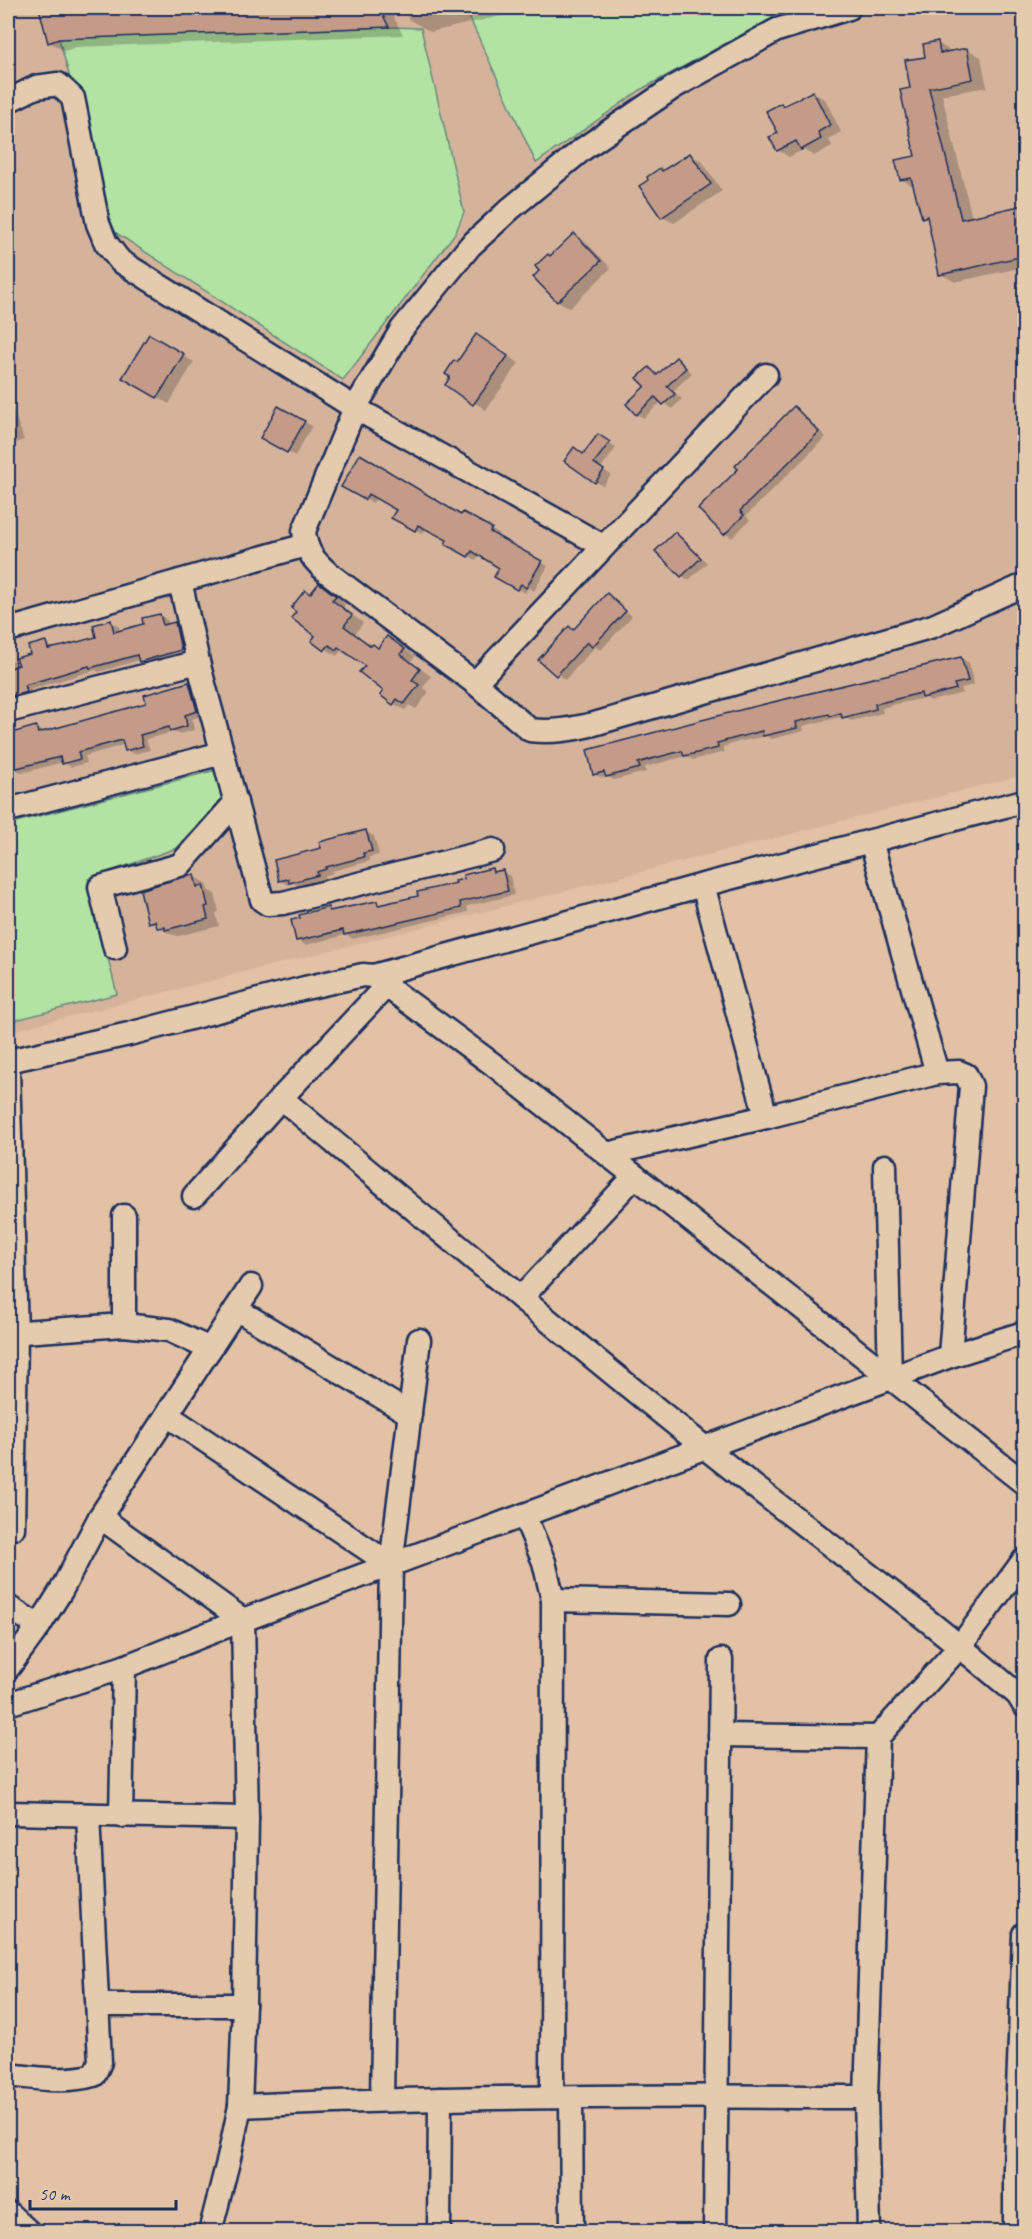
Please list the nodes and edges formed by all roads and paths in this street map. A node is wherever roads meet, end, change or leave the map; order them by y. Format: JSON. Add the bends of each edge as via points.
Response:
{"nodes":[{"id":1,"x":849,"y":8,"type":"edge"},
{"id":2,"x":8,"y":100,"type":"edge"},
{"id":3,"x":765,"y":375,"type":"dead end"},
{"id":4,"x":355,"y":408,"type":"junction"},
{"id":5,"x":306,"y":544,"type":"junction"},
{"id":6,"x":603,"y":546,"type":"junction"},
{"id":7,"x":180,"y":581,"type":"junction"},
{"id":8,"x":1024,"y":585,"type":"edge"},
{"id":9,"x":8,"y":630,"type":"edge"},
{"id":10,"x":198,"y":662,"type":"junction"},
{"id":11,"x":475,"y":682,"type":"junction"},
{"id":12,"x":8,"y":711,"type":"edge"},
{"id":13,"x":222,"y":753,"type":"junction"},
{"id":14,"x":1024,"y":801,"type":"edge"},
{"id":15,"x":236,"y":802,"type":"junction"},
{"id":16,"x":8,"y":810,"type":"edge"},
{"id":17,"x":871,"y":841,"type":"junction"},
{"id":18,"x":493,"y":850,"type":"dead end"},
{"id":19,"x":703,"y":885,"type":"junction"},
{"id":20,"x":115,"y":948,"type":"dead end"},
{"id":21,"x":380,"y":980,"type":"junction"},
{"id":22,"x":8,"y":1061,"type":"edge"},
{"id":23,"x":8,"y":1071,"type":"edge"},
{"id":24,"x":937,"y":1073,"type":"junction"},
{"id":25,"x":281,"y":1098,"type":"junction"},
{"id":26,"x":766,"y":1117,"type":"junction"},
{"id":27,"x":607,"y":1154,"type":"junction"},
{"id":28,"x":885,"y":1166,"type":"dead end"},
{"id":29,"x":635,"y":1176,"type":"junction"},
{"id":30,"x":194,"y":1196,"type":"dead end"},
{"id":31,"x":124,"y":1216,"type":"dead end"},
{"id":32,"x":251,"y":1286,"type":"dead end"},
{"id":33,"x":521,"y":1298,"type":"junction"},
{"id":34,"x":236,"y":1309,"type":"junction"},
{"id":35,"x":124,"y":1325,"type":"junction"},
{"id":36,"x":12,"y":1333,"type":"edge"},
{"id":37,"x":1021,"y":1339,"type":"edge"},
{"id":38,"x":419,"y":1340,"type":"dead end"},
{"id":39,"x":210,"y":1349,"type":"junction"},
{"id":40,"x":950,"y":1356,"type":"junction"},
{"id":41,"x":890,"y":1378,"type":"junction"},
{"id":42,"x":410,"y":1414,"type":"junction"},
{"id":43,"x":167,"y":1415,"type":"junction"},
{"id":44,"x":705,"y":1448,"type":"junction"},
{"id":45,"x":1024,"y":1483,"type":"edge"},
{"id":46,"x":524,"y":1515,"type":"junction"},
{"id":47,"x":100,"y":1517,"type":"junction"},
{"id":48,"x":13,"y":1528,"type":"dead end"},
{"id":49,"x":391,"y":1565,"type":"junction"},
{"id":50,"x":1022,"y":1571,"type":"edge"},
{"id":51,"x":553,"y":1600,"type":"junction"},
{"id":52,"x":729,"y":1604,"type":"dead end"},
{"id":53,"x":8,"y":1607,"type":"edge"},
{"id":54,"x":243,"y":1620,"type":"junction"},
{"id":55,"x":39,"y":1626,"type":"junction"},
{"id":56,"x":961,"y":1645,"type":"junction"},
{"id":57,"x":721,"y":1660,"type":"dead end"},
{"id":58,"x":124,"y":1667,"type":"junction"},
{"id":59,"x":8,"y":1668,"type":"edge"},
{"id":60,"x":8,"y":1704,"type":"edge"},
{"id":61,"x":1024,"y":1706,"type":"edge"},
{"id":62,"x":720,"y":1735,"type":"junction"},
{"id":63,"x":878,"y":1737,"type":"junction"},
{"id":64,"x":8,"y":1813,"type":"edge"},
{"id":65,"x":88,"y":1815,"type":"junction"},
{"id":66,"x":121,"y":1816,"type":"junction"},
{"id":67,"x":247,"y":1818,"type":"junction"},
{"id":68,"x":1024,"y":1934,"type":"edge"},
{"id":69,"x":244,"y":2005,"type":"junction"},
{"id":70,"x":99,"y":2006,"type":"junction"},
{"id":71,"x":1023,"y":2014,"type":"edge"},
{"id":72,"x":8,"y":2075,"type":"edge"},
{"id":73,"x":717,"y":2096,"type":"junction"},
{"id":74,"x":866,"y":2097,"type":"junction"},
{"id":75,"x":561,"y":2098,"type":"junction"},
{"id":76,"x":382,"y":2099,"type":"junction"},
{"id":77,"x":440,"y":2099,"type":"junction"},
{"id":78,"x":240,"y":2106,"type":"junction"},
{"id":79,"x":1020,"y":2167,"type":"edge"},
{"id":80,"x":8,"y":2212,"type":"edge"},
{"id":81,"x":29,"y":2232,"type":"edge"},
{"id":82,"x":210,"y":2232,"type":"edge"},
{"id":83,"x":439,"y":2232,"type":"edge"},
{"id":84,"x":572,"y":2232,"type":"edge"},
{"id":85,"x":715,"y":2232,"type":"edge"},
{"id":86,"x":868,"y":2232,"type":"edge"},
{"id":87,"x":1015,"y":2232,"type":"edge"}],
"edges":[{"from":1,"to":4,"type":"street","via":[[777,30],[674,87],[583,149],[510,209],[455,262],[402,329]]},
{"from":2,"to":4,"type":"street","via":[[36,87],[58,84],[73,98],[98,224],[120,261]]},
{"from":3,"to":6,"type":"street"},
{"from":4,"to":5,"type":"street","via":[[304,531]]},
{"from":4,"to":6,"type":"street"},
{"from":5,"to":7,"type":"street"},
{"from":5,"to":11,"type":"street","via":[[315,562],[328,573]]},
{"from":6,"to":11,"type":"street"},
{"from":7,"to":9,"type":"street"},
{"from":7,"to":10,"type":"street"},
{"from":8,"to":11,"type":"street","via":[[933,626],[567,730],[530,730]]},
{"from":10,"to":12,"type":"street"},
{"from":10,"to":13,"type":"street"},
{"from":13,"to":15,"type":"street"},
{"from":13,"to":16,"type":"street"},
{"from":14,"to":17,"type":"street"},
{"from":15,"to":18,"type":"street","via":[[262,900],[268,904]]},
{"from":15,"to":20,"type":"street","via":[[180,865],[100,886]]},
{"from":17,"to":19,"type":"street"},
{"from":17,"to":24,"type":"street"},
{"from":19,"to":21,"type":"street"},
{"from":19,"to":26,"type":"street"},
{"from":21,"to":22,"type":"street","via":[[363,975]]},
{"from":21,"to":25,"type":"street"},
{"from":21,"to":27,"type":"street"},
{"from":23,"to":36,"type":"street"},
{"from":24,"to":26,"type":"street"},
{"from":24,"to":40,"type":"street","via":[[959,1072],[966,1075],[970,1086]]},
{"from":25,"to":30,"type":"street"},
{"from":25,"to":33,"type":"street"},
{"from":26,"to":27,"type":"street"},
{"from":27,"to":29,"type":"street"},
{"from":28,"to":41,"type":"street"},
{"from":29,"to":33,"type":"street"},
{"from":29,"to":41,"type":"street"},
{"from":31,"to":35,"type":"street"},
{"from":32,"to":34,"type":"street"},
{"from":33,"to":44,"type":"street"},
{"from":34,"to":39,"type":"street"},
{"from":34,"to":42,"type":"street"},
{"from":35,"to":36,"type":"street"},
{"from":35,"to":39,"type":"street","via":[[169,1330]]},
{"from":36,"to":48,"type":"street"},
{"from":37,"to":40,"type":"street"},
{"from":38,"to":42,"type":"street"},
{"from":39,"to":43,"type":"street"},
{"from":40,"to":41,"type":"street"},
{"from":41,"to":44,"type":"street"},
{"from":41,"to":45,"type":"street"},
{"from":42,"to":49,"type":"street"},
{"from":43,"to":47,"type":"street"},
{"from":43,"to":49,"type":"street"},
{"from":44,"to":46,"type":"street"},
{"from":44,"to":56,"type":"street"},
{"from":46,"to":49,"type":"street"},
{"from":46,"to":51,"type":"street","via":[[544,1562]]},
{"from":47,"to":54,"type":"street"},
{"from":47,"to":55,"type":"street"},
{"from":49,"to":54,"type":"street"},
{"from":49,"to":76,"type":"street"},
{"from":50,"to":56,"type":"street"},
{"from":51,"to":52,"type":"street"},
{"from":51,"to":75,"type":"street"},
{"from":53,"to":55,"type":"street"},
{"from":54,"to":58,"type":"street"},
{"from":54,"to":67,"type":"street"},
{"from":55,"to":59,"type":"street"},
{"from":56,"to":61,"type":"street","via":[[1018,1695]]},
{"from":56,"to":63,"type":"street"},
{"from":57,"to":62,"type":"street"},
{"from":58,"to":60,"type":"street"},
{"from":58,"to":66,"type":"street"},
{"from":62,"to":63,"type":"street"},
{"from":62,"to":73,"type":"street"},
{"from":63,"to":74,"type":"street"},
{"from":64,"to":65,"type":"street"},
{"from":65,"to":66,"type":"street"},
{"from":65,"to":70,"type":"street"},
{"from":66,"to":67,"type":"street"},
{"from":67,"to":69,"type":"street"},
{"from":68,"to":71,"type":"street"},
{"from":69,"to":70,"type":"street"},
{"from":69,"to":78,"type":"street"},
{"from":70,"to":72,"type":"street","via":[[100,2062],[94,2075],[56,2080]]},
{"from":71,"to":79,"type":"street"},
{"from":73,"to":74,"type":"street"},
{"from":73,"to":75,"type":"street"},
{"from":73,"to":85,"type":"street"},
{"from":74,"to":86,"type":"street"},
{"from":75,"to":77,"type":"street"},
{"from":75,"to":84,"type":"street"},
{"from":76,"to":77,"type":"street"},
{"from":76,"to":78,"type":"street"},
{"from":77,"to":83,"type":"street"},
{"from":78,"to":82,"type":"street"},
{"from":79,"to":87,"type":"street"},
{"from":80,"to":81,"type":"street"}]}
